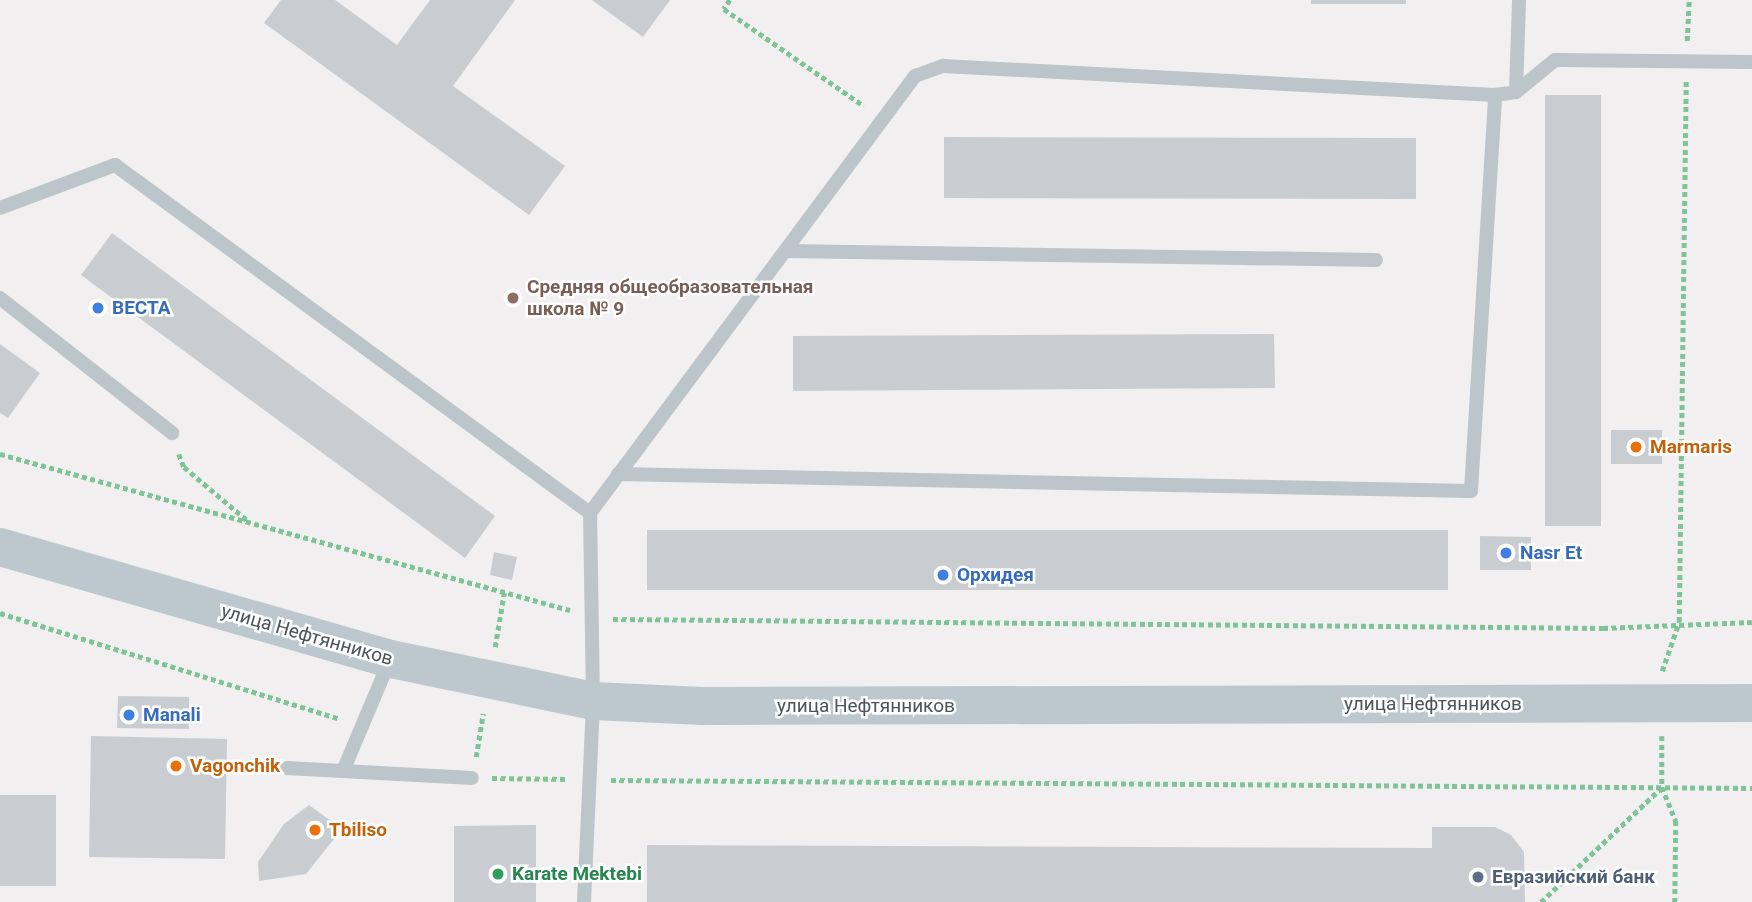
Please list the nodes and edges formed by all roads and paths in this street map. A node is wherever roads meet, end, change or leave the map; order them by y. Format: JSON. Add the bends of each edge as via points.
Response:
{"nodes":[{"id":1,"x":730,"y":0,"type":"edge"},
{"id":2,"x":1519,"y":0,"type":"edge"},
{"id":3,"x":1689,"y":0,"type":"edge"},
{"id":4,"x":1687,"y":62,"type":"junction"},
{"id":5,"x":1752,"y":62,"type":"edge"},
{"id":6,"x":1516,"y":92,"type":"junction"},
{"id":7,"x":1495,"y":95,"type":"junction"},
{"id":8,"x":881,"y":118,"type":"junction"},
{"id":9,"x":0,"y":208,"type":"edge"},
{"id":10,"x":785,"y":251,"type":"junction"},
{"id":11,"x":1376,"y":260,"type":"dead end"},
{"id":12,"x":0,"y":298,"type":"edge"},
{"id":13,"x":172,"y":433,"type":"joint"},
{"id":14,"x":0,"y":454,"type":"edge"},
{"id":15,"x":618,"y":474,"type":"junction"},
{"id":16,"x":590,"y":513,"type":"junction"},
{"id":17,"x":249,"y":521,"type":"junction"},
{"id":18,"x":0,"y":547,"type":"edge"},
{"id":19,"x":0,"y":613,"type":"edge"},
{"id":20,"x":588,"y":615,"type":"junction"},
{"id":21,"x":1679,"y":622,"type":"junction"},
{"id":22,"x":1752,"y":622,"type":"edge"},
{"id":23,"x":391,"y":659,"type":"junction"},
{"id":24,"x":593,"y":701,"type":"junction"},
{"id":25,"x":1662,"y":704,"type":"junction"},
{"id":26,"x":1752,"y":704,"type":"edge"},
{"id":27,"x":361,"y":726,"type":"junction"},
{"id":28,"x":287,"y":768,"type":"dead end"},
{"id":29,"x":342,"y":771,"type":"junction"},
{"id":30,"x":472,"y":778,"type":"joint"},
{"id":31,"x":586,"y":780,"type":"junction"},
{"id":32,"x":1662,"y":787,"type":"junction"},
{"id":33,"x":1752,"y":788,"type":"edge"},
{"id":34,"x":584,"y":902,"type":"edge"},
{"id":35,"x":1541,"y":902,"type":"edge"},
{"id":36,"x":1675,"y":902,"type":"edge"}],
"edges":[{"from":1,"to":8,"type":"path","via":[[724,9]]},
{"from":2,"to":6,"type":"lane"},
{"from":3,"to":4,"type":"path"},
{"from":4,"to":5,"type":"lane"},
{"from":4,"to":6,"type":"lane","via":[[1555,60]]},
{"from":4,"to":21,"type":"path"},
{"from":6,"to":7,"type":"lane"},
{"from":7,"to":8,"type":"lane","via":[[943,66],[915,76]]},
{"from":7,"to":15,"type":"lane","via":[[1471,491]]},
{"from":8,"to":10,"type":"lane"},
{"from":9,"to":16,"type":"lane","via":[[115,166]]},
{"from":10,"to":11,"type":"lane"},
{"from":10,"to":15,"type":"lane"},
{"from":12,"to":13,"type":"lane"},
{"from":13,"to":17,"type":"path","via":[[184,467]]},
{"from":14,"to":17,"type":"path"},
{"from":15,"to":16,"type":"lane"},
{"from":16,"to":20,"type":"lane"},
{"from":17,"to":20,"type":"path"},
{"from":18,"to":23,"type":"street","name":"улица Нефтянников"},
{"from":19,"to":27,"type":"path"},
{"from":20,"to":21,"type":"path","via":[[633,622],[1603,628]]},
{"from":20,"to":24,"type":"lane"},
{"from":21,"to":22,"type":"path"},
{"from":21,"to":25,"type":"path","via":[[1662,658]]},
{"from":23,"to":24,"type":"street","name":"улица Нефтянников"},
{"from":23,"to":27,"type":"lane"},
{"from":24,"to":25,"type":"street","name":"улица Нефтянников","via":[[703,706]]},
{"from":24,"to":31,"type":"lane"},
{"from":25,"to":26,"type":"street","name":"улица Нефтянников"},
{"from":25,"to":32,"type":"path"},
{"from":27,"to":29,"type":"lane"},
{"from":28,"to":29,"type":"lane"},
{"from":29,"to":30,"type":"lane"},
{"from":30,"to":31,"type":"path"},
{"from":31,"to":32,"type":"path"},
{"from":31,"to":34,"type":"lane"},
{"from":32,"to":33,"type":"path"},
{"from":32,"to":35,"type":"path"},
{"from":32,"to":36,"type":"path","via":[[1676,821]]}]}
